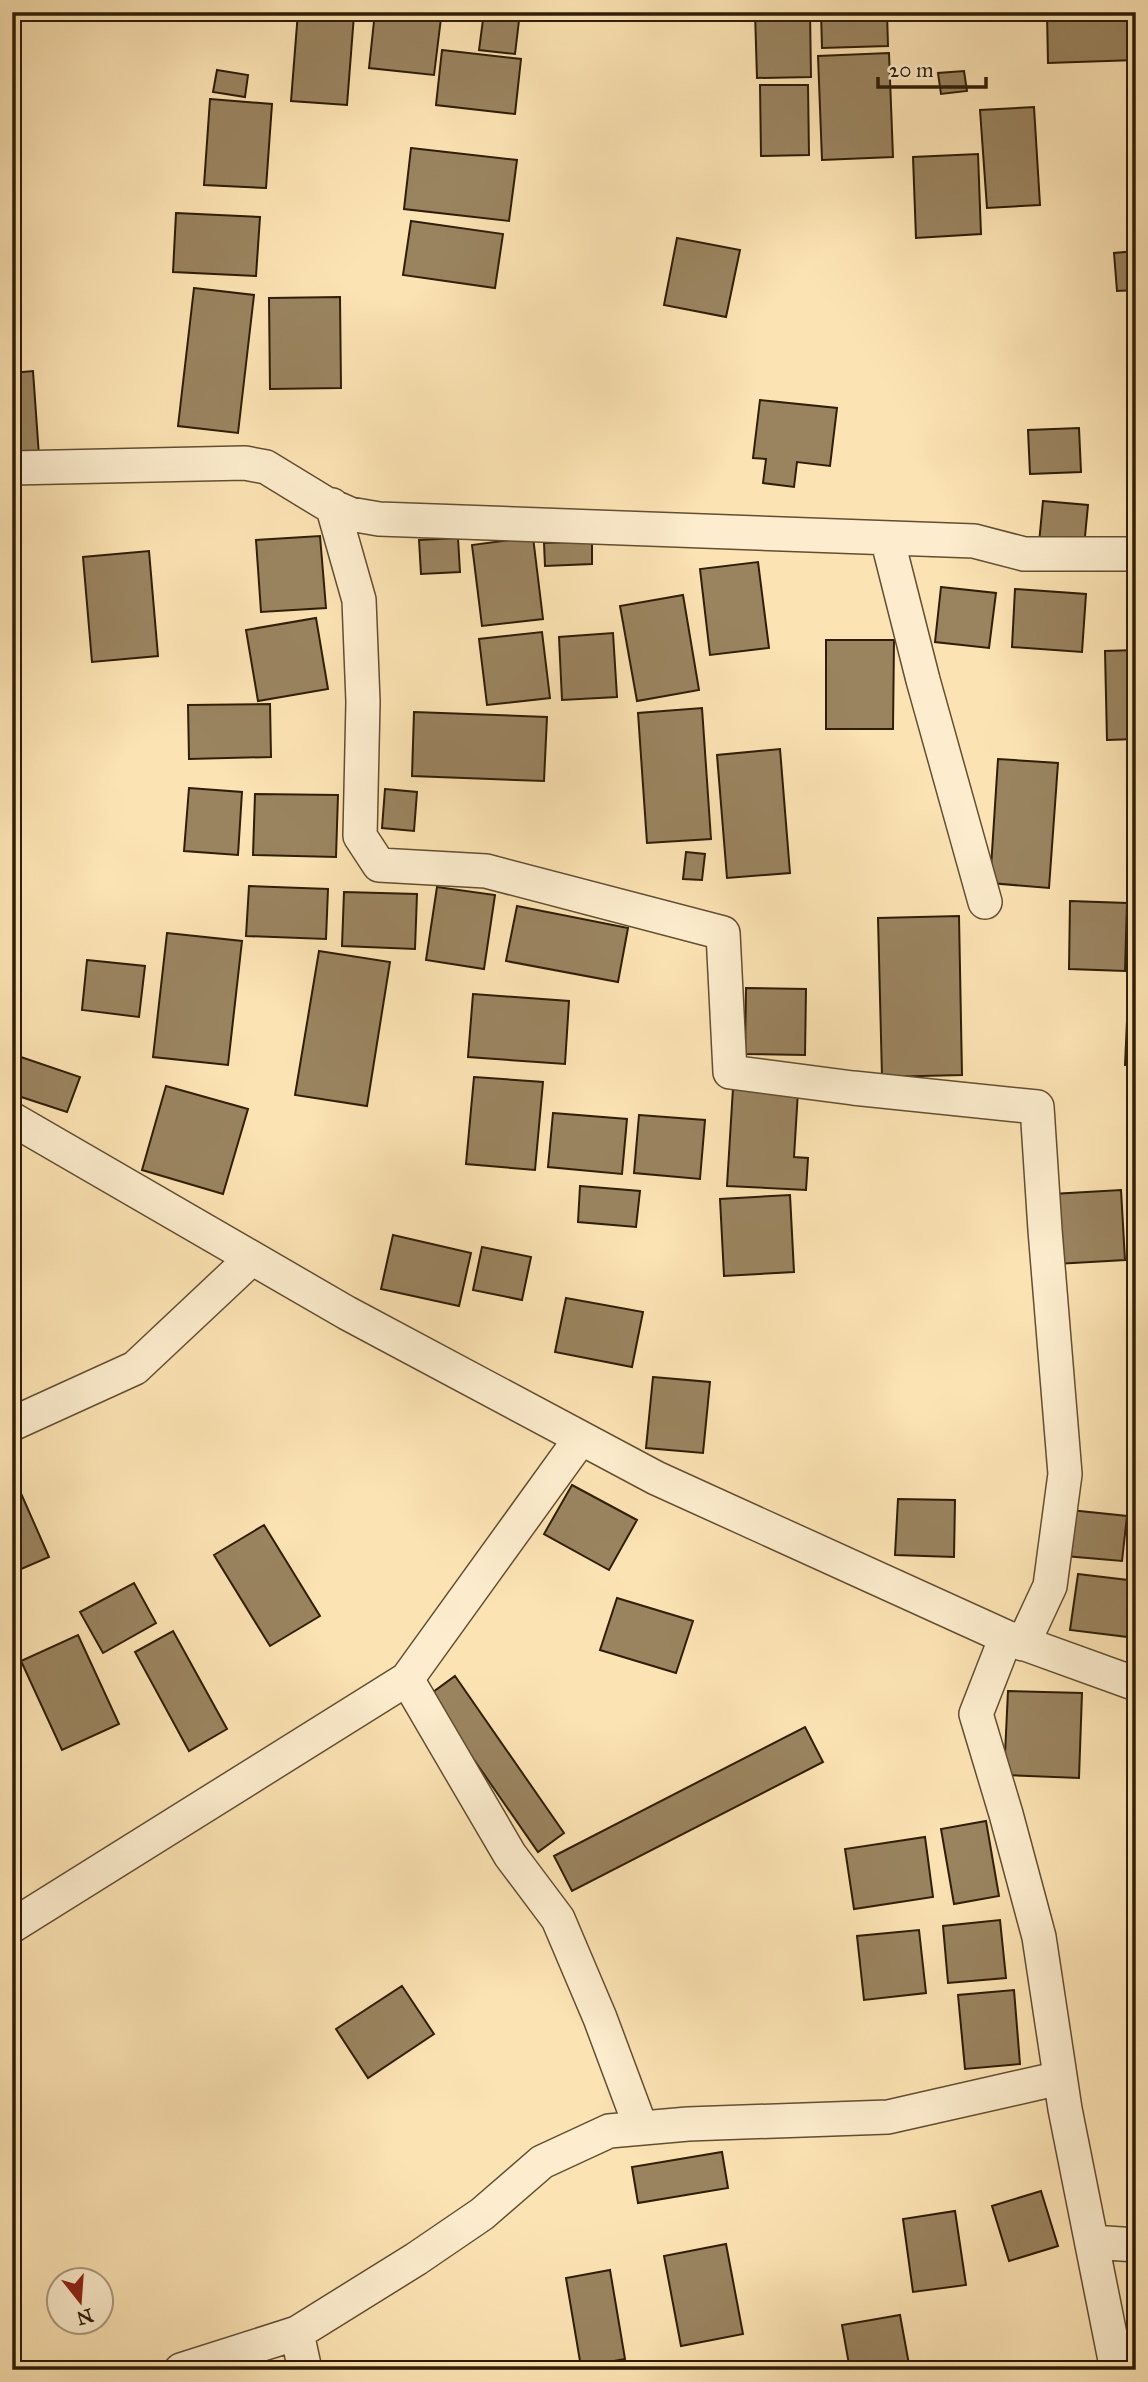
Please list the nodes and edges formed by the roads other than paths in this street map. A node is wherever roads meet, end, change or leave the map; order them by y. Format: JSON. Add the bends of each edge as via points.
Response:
{"nodes":[{"id":1,"x":12,"y":468,"type":"edge"},
{"id":2,"x":332,"y":505,"type":"junction"},
{"id":3,"x":887,"y":538,"type":"junction"},
{"id":4,"x":1136,"y":554,"type":"edge"},
{"id":5,"x":985,"y":902,"type":"dead end"},
{"id":6,"x":12,"y":1119,"type":"edge"},
{"id":7,"x":252,"y":1258,"type":"junction"},
{"id":8,"x":12,"y":1424,"type":"edge"},
{"id":9,"x":581,"y":1438,"type":"junction"},
{"id":10,"x":1014,"y":1641,"type":"junction"},
{"id":11,"x":407,"y":1679,"type":"junction"},
{"id":12,"x":1136,"y":1684,"type":"edge"},
{"id":13,"x":12,"y":1926,"type":"edge"},
{"id":14,"x":1060,"y":2078,"type":"junction"},
{"id":15,"x":641,"y":2128,"type":"junction"},
{"id":16,"x":1092,"y":2242,"type":"junction"},
{"id":17,"x":1136,"y":2245,"type":"edge"},
{"id":18,"x":297,"y":2333,"type":"junction"},
{"id":19,"x":181,"y":2370,"type":"edge"},
{"id":20,"x":305,"y":2370,"type":"edge"},
{"id":21,"x":1117,"y":2370,"type":"edge"}],
"edges":[{"from":1,"to":2,"type":"street","via":[[245,463],[266,467]]},
{"from":2,"to":3,"type":"street","via":[[379,519]]},
{"from":2,"to":10,"type":"street","via":[[359,600],[363,702],[360,836],[379,865],[486,871],[723,933],[730,1072],[1037,1107],[1065,1474],[1050,1586]]},
{"from":3,"to":4,"type":"street","via":[[974,541],[1024,554]]},
{"from":3,"to":5,"type":"street"},
{"from":6,"to":7,"type":"street"},
{"from":7,"to":8,"type":"street","via":[[135,1368]]},
{"from":7,"to":9,"type":"street"},
{"from":9,"to":10,"type":"street","via":[[656,1478]]},
{"from":9,"to":11,"type":"street"},
{"from":10,"to":12,"type":"street"},
{"from":10,"to":14,"type":"street","via":[[976,1714],[1039,1937]]},
{"from":11,"to":13,"type":"street"},
{"from":11,"to":15,"type":"street","via":[[509,1855],[558,1919]]},
{"from":14,"to":15,"type":"street","via":[[888,2117]]},
{"from":14,"to":16,"type":"street"},
{"from":15,"to":18,"type":"street","via":[[609,2131],[542,2162],[482,2214]]},
{"from":16,"to":17,"type":"street"},
{"from":16,"to":21,"type":"street"},
{"from":18,"to":19,"type":"street"},
{"from":18,"to":20,"type":"street"}]}
